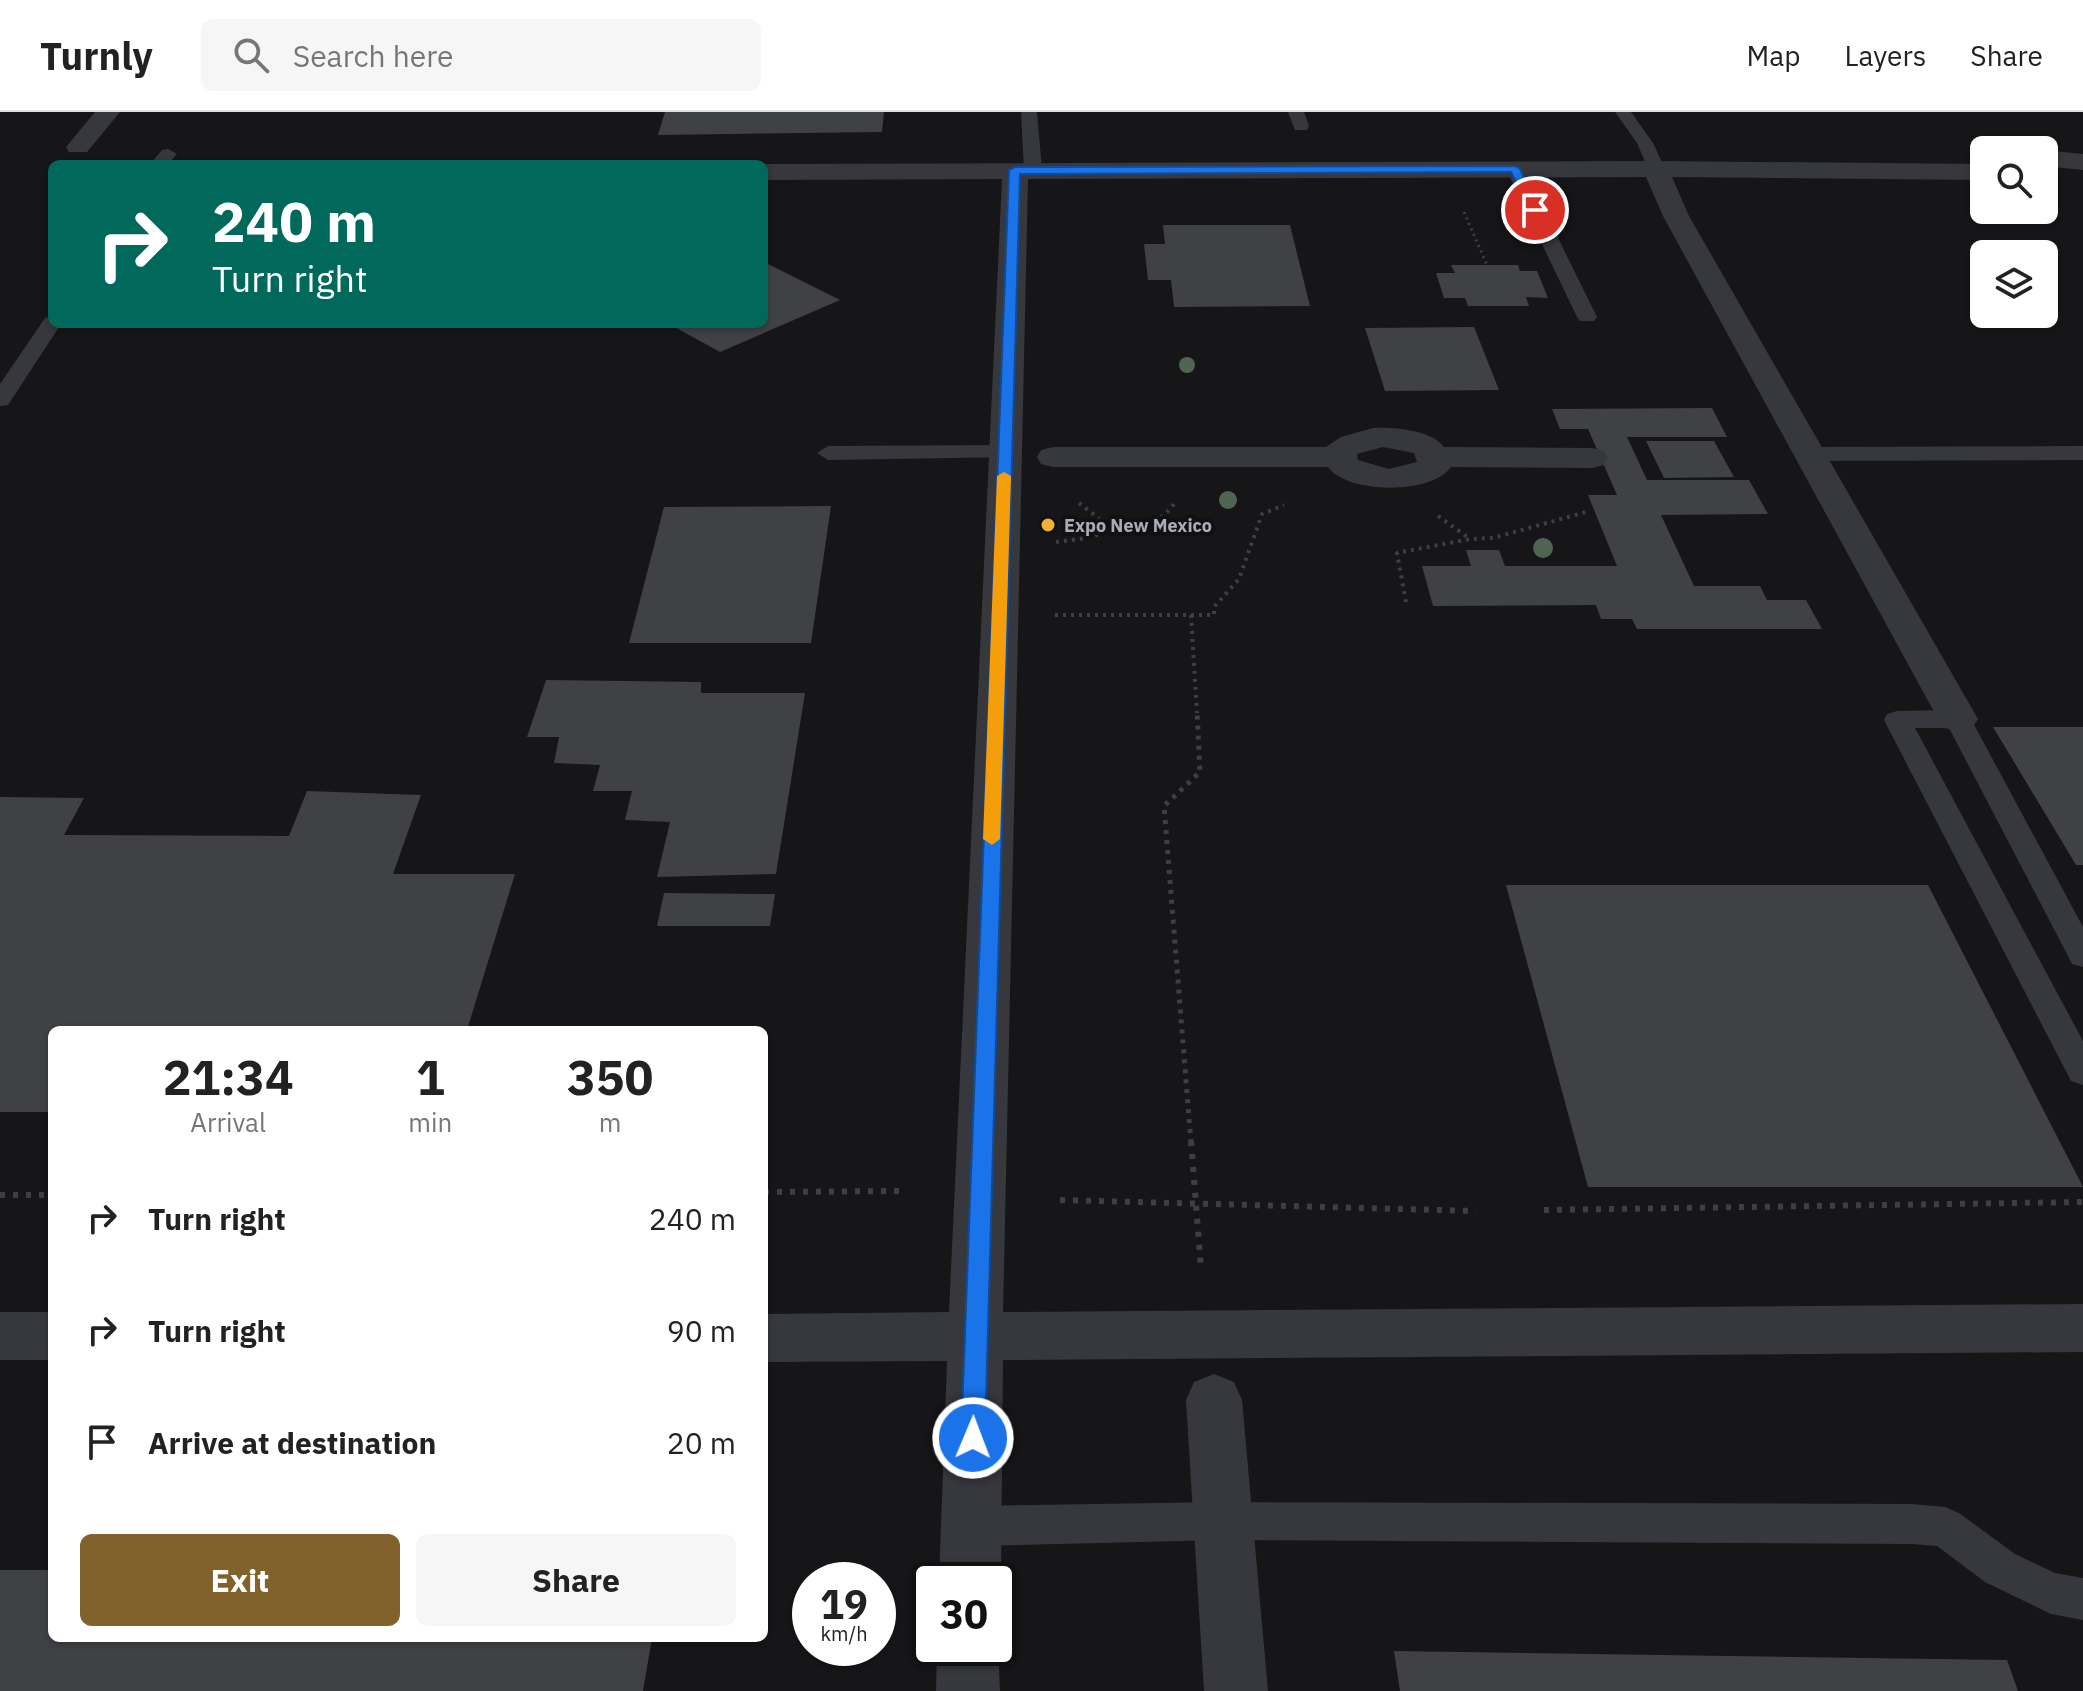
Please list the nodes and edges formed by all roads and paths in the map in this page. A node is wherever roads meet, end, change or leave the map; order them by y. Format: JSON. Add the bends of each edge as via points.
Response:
{"nodes":[{"id":1,"x":108,"y":112,"type":"edge"},
{"id":2,"x":1029,"y":112,"type":"edge"},
{"id":3,"x":1623,"y":112,"type":"edge"},
{"id":4,"x":78,"y":147,"type":"dead end"},
{"id":5,"x":1970,"y":158,"type":"edge"},
{"id":6,"x":2058,"y":159,"type":"edge"},
{"id":7,"x":2083,"y":162,"type":"edge"},
{"id":8,"x":1515,"y":169,"type":"junction"},
{"id":9,"x":1656,"y":169,"type":"junction"},
{"id":10,"x":2083,"y":169,"type":"edge"},
{"id":11,"x":1024,"y":170,"type":"junction"},
{"id":12,"x":2058,"y":171,"type":"edge"},
{"id":13,"x":768,"y":172,"type":"edge"},
{"id":14,"x":1970,"y":172,"type":"edge"},
{"id":15,"x":1463,"y":210,"type":"dead end"},
{"id":16,"x":1487,"y":265,"type":"dead end"},
{"id":17,"x":1587,"y":317,"type":"dead end"},
{"id":18,"x":48,"y":328,"type":"edge"},
{"id":19,"x":0,"y":400,"type":"edge"},
{"id":20,"x":1005,"y":452,"type":"junction"},
{"id":21,"x":828,"y":453,"type":"dead end"},
{"id":22,"x":2083,"y":453,"type":"edge"},
{"id":23,"x":1053,"y":457,"type":"dead end"},
{"id":24,"x":1198,"y":457,"type":"junction"},
{"id":25,"x":1592,"y":458,"type":"dead end"},
{"id":26,"x":1815,"y":463,"type":"junction"},
{"id":27,"x":1350,"y":465,"type":"junction"},
{"id":28,"x":2083,"y":472,"type":"edge"},
{"id":29,"x":1586,"y":512,"type":"dead end"},
{"id":30,"x":1002,"y":543,"type":"junction"},
{"id":31,"x":1406,"y":602,"type":"dead end"},
{"id":32,"x":1000,"y":615,"type":"junction"},
{"id":33,"x":1191,"y":615,"type":"junction"},
{"id":34,"x":1958,"y":719,"type":"junction"},
{"id":35,"x":2083,"y":956,"type":"edge"},
{"id":36,"x":2079,"y":1048,"type":"edge"},
{"id":37,"x":903,"y":1191,"type":"dead end"},
{"id":38,"x":768,"y":1192,"type":"edge"},
{"id":39,"x":0,"y":1195,"type":"edge"},
{"id":40,"x":48,"y":1195,"type":"edge"},
{"id":41,"x":1060,"y":1200,"type":"dead end"},
{"id":42,"x":2083,"y":1202,"type":"edge"},
{"id":43,"x":1195,"y":1203,"type":"junction"},
{"id":44,"x":1544,"y":1210,"type":"dead end"},
{"id":45,"x":1476,"y":1211,"type":"dead end"},
{"id":46,"x":1201,"y":1268,"type":"dead end"},
{"id":47,"x":2083,"y":1328,"type":"edge"},
{"id":48,"x":0,"y":1336,"type":"edge"},
{"id":49,"x":48,"y":1336,"type":"edge"},
{"id":50,"x":768,"y":1338,"type":"edge"},
{"id":51,"x":974,"y":1339,"type":"junction"},
{"id":52,"x":1214,"y":1400,"type":"dead end"},
{"id":53,"x":1224,"y":1521,"type":"junction"},
{"id":54,"x":971,"y":1526,"type":"junction"},
{"id":55,"x":970,"y":1562,"type":"edge"},
{"id":56,"x":2083,"y":1599,"type":"edge"},
{"id":57,"x":968,"y":1666,"type":"edge"},
{"id":58,"x":968,"y":1691,"type":"edge"},
{"id":59,"x":1236,"y":1691,"type":"edge"}],
"edges":[{"from":1,"to":4,"type":"street"},
{"from":2,"to":11,"type":"lane"},
{"from":3,"to":9,"type":"lane"},
{"from":5,"to":9,"type":"street","via":[[1676,158]]},
{"from":6,"to":7,"type":"street"},
{"from":8,"to":9,"type":"street"},
{"from":8,"to":11,"type":"street"},
{"from":8,"to":17,"type":"lane"},
{"from":9,"to":14,"type":"street"},
{"from":9,"to":26,"type":"street","via":[[1676,216]]},
{"from":10,"to":12,"type":"street"},
{"from":11,"to":13,"type":"street"},
{"from":11,"to":20,"type":"street"},
{"from":15,"to":16,"type":"path"},
{"from":18,"to":19,"type":"lane"},
{"from":20,"to":21,"type":"lane"},
{"from":20,"to":30,"type":"street"},
{"from":22,"to":26,"type":"lane"},
{"from":23,"to":24,"type":"street"},
{"from":24,"to":27,"type":"street"},
{"from":24,"to":30,"type":"path","via":[[1169,513],[1158,522],[1106,524],[1095,537],[1076,542]]},
{"from":25,"to":27,"type":"street","via":[[1432,457],[1434,467],[1410,478],[1371,478]]},
{"from":26,"to":28,"type":"lane"},
{"from":26,"to":34,"type":"street"},
{"from":27,"to":33,"type":"path","via":[[1262,514],[1239,579],[1214,607],[1214,615]]},
{"from":29,"to":31,"type":"path","via":[[1493,538],[1397,553]]},
{"from":30,"to":32,"type":"street"},
{"from":32,"to":33,"type":"path"},
{"from":32,"to":51,"type":"street"},
{"from":33,"to":43,"type":"path","via":[[1200,772],[1164,806]]},
{"from":34,"to":35,"type":"lane"},
{"from":34,"to":36,"type":"lane","via":[[1897,720]]},
{"from":37,"to":38,"type":"path"},
{"from":39,"to":40,"type":"path"},
{"from":41,"to":43,"type":"path"},
{"from":42,"to":44,"type":"path"},
{"from":43,"to":45,"type":"path"},
{"from":43,"to":46,"type":"path"},
{"from":47,"to":51,"type":"street"},
{"from":48,"to":49,"type":"street"},
{"from":50,"to":51,"type":"street"},
{"from":51,"to":54,"type":"street"},
{"from":52,"to":53,"type":"street"},
{"from":53,"to":54,"type":"lane"},
{"from":53,"to":56,"type":"lane","via":[[1945,1527],[2000,1568],[2051,1593]]},
{"from":53,"to":59,"type":"street"},
{"from":54,"to":55,"type":"street"},
{"from":57,"to":58,"type":"street"}]}
